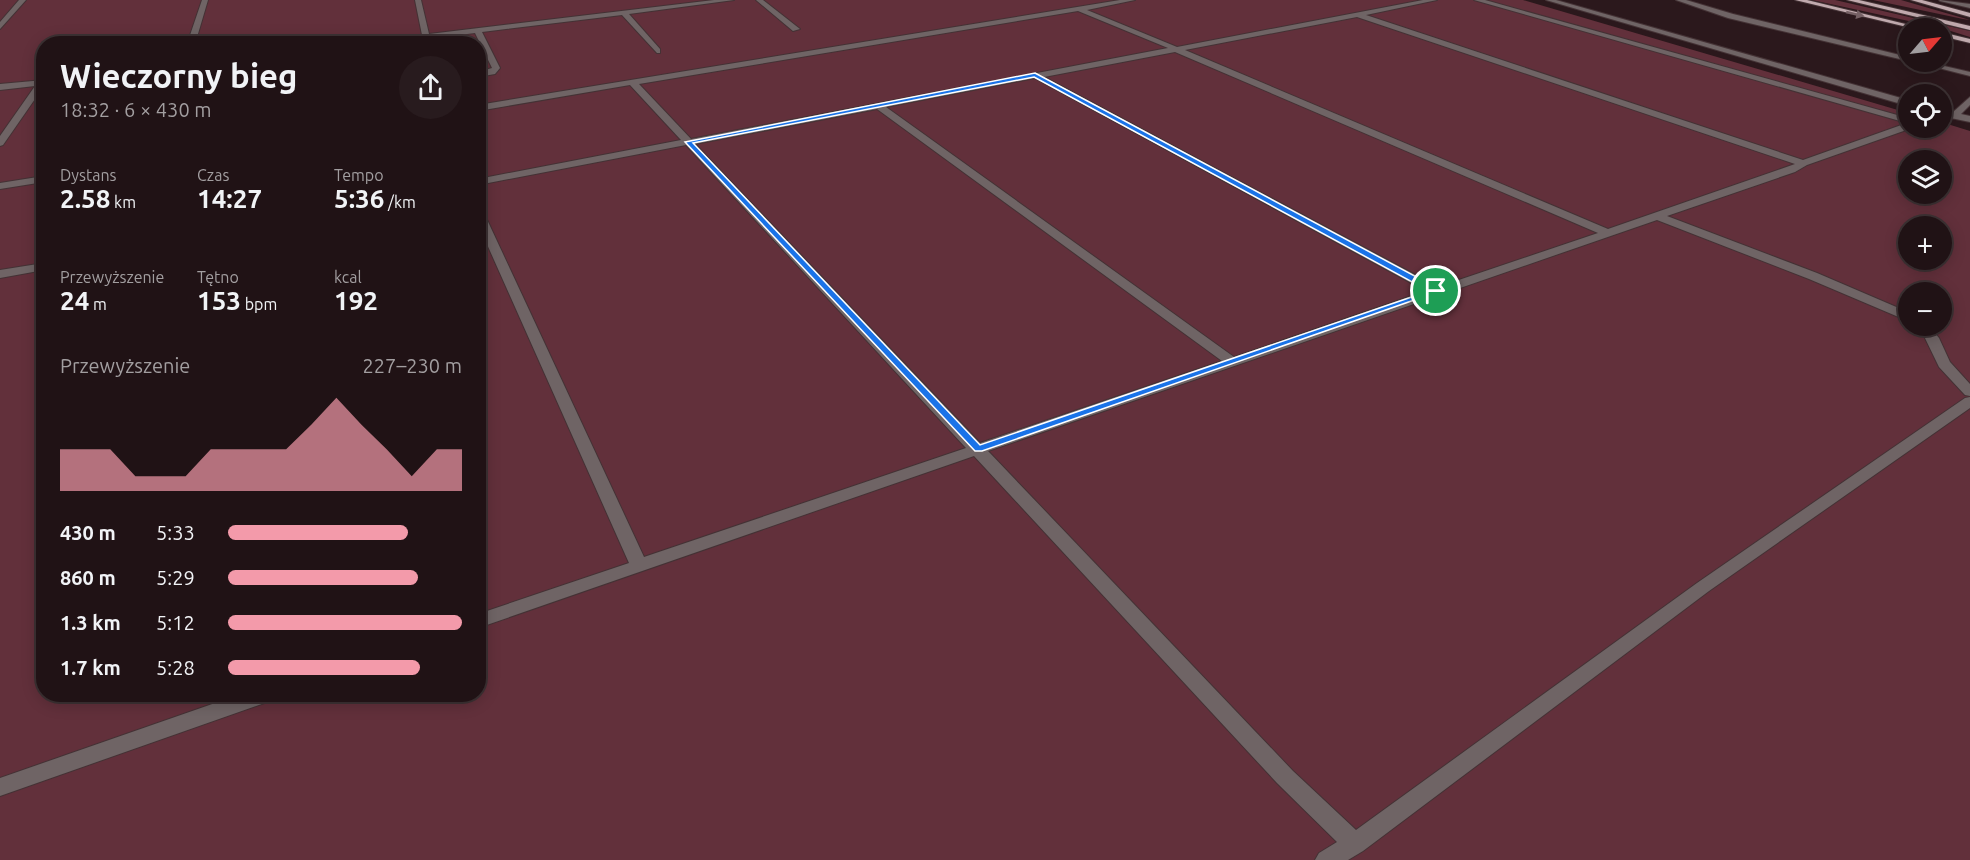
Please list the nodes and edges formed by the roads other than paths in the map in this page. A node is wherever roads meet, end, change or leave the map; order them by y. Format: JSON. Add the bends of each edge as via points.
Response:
{"nodes":[{"id":1,"x":23,"y":0,"type":"edge"},
{"id":2,"x":205,"y":0,"type":"edge"},
{"id":3,"x":418,"y":0,"type":"edge"},
{"id":4,"x":731,"y":0,"type":"edge"},
{"id":5,"x":759,"y":0,"type":"edge"},
{"id":6,"x":1132,"y":0,"type":"edge"},
{"id":7,"x":1434,"y":0,"type":"edge"},
{"id":8,"x":1477,"y":0,"type":"edge"},
{"id":9,"x":1550,"y":0,"type":"edge"},
{"id":10,"x":1679,"y":0,"type":"edge"},
{"id":11,"x":1798,"y":0,"type":"edge"},
{"id":12,"x":1850,"y":0,"type":"edge"},
{"id":13,"x":1914,"y":0,"type":"edge"},
{"id":14,"x":1942,"y":0,"type":"edge"},
{"id":15,"x":1970,"y":6,"type":"edge"},
{"id":16,"x":1079,"y":9,"type":"junction"},
{"id":17,"x":624,"y":13,"type":"junction"},
{"id":18,"x":1356,"y":15,"type":"junction"},
{"id":19,"x":1970,"y":15,"type":"edge"},
{"id":20,"x":1898,"y":23,"type":"edge"},
{"id":21,"x":0,"y":27,"type":"edge"},
{"id":22,"x":1970,"y":28,"type":"edge"},
{"id":23,"x":796,"y":29,"type":"dead end"},
{"id":24,"x":477,"y":30,"type":"junction"},
{"id":25,"x":194,"y":36,"type":"edge"},
{"id":26,"x":426,"y":36,"type":"joint"},
{"id":27,"x":480,"y":36,"type":"edge"},
{"id":28,"x":1952,"y":37,"type":"edge"},
{"id":29,"x":1970,"y":41,"type":"edge"},
{"id":30,"x":486,"y":48,"type":"edge"},
{"id":31,"x":1176,"y":48,"type":"junction"},
{"id":32,"x":657,"y":51,"type":"dead end"},
{"id":33,"x":1898,"y":57,"type":"edge"},
{"id":34,"x":1952,"y":70,"type":"edge"},
{"id":35,"x":486,"y":73,"type":"edge"},
{"id":36,"x":1970,"y":74,"type":"edge"},
{"id":37,"x":1035,"y":75,"type":"junction"},
{"id":38,"x":631,"y":81,"type":"junction"},
{"id":39,"x":36,"y":83,"type":"edge"},
{"id":40,"x":0,"y":87,"type":"edge"},
{"id":41,"x":36,"y":91,"type":"edge"},
{"id":42,"x":1898,"y":100,"type":"edge"},
{"id":43,"x":1970,"y":100,"type":"edge"},
{"id":44,"x":878,"y":105,"type":"junction"},
{"id":45,"x":486,"y":107,"type":"edge"},
{"id":46,"x":1952,"y":110,"type":"edge"},
{"id":47,"x":1952,"y":115,"type":"edge"},
{"id":48,"x":1898,"y":118,"type":"edge"},
{"id":49,"x":1970,"y":119,"type":"edge"},
{"id":50,"x":1898,"y":130,"type":"edge"},
{"id":51,"x":688,"y":142,"type":"junction"},
{"id":52,"x":0,"y":143,"type":"edge"},
{"id":53,"x":1803,"y":163,"type":"junction"},
{"id":54,"x":36,"y":180,"type":"edge"},
{"id":55,"x":486,"y":180,"type":"edge"},
{"id":56,"x":0,"y":186,"type":"edge"},
{"id":57,"x":1657,"y":216,"type":"junction"},
{"id":58,"x":486,"y":230,"type":"edge"},
{"id":59,"x":1606,"y":232,"type":"junction"},
{"id":60,"x":36,"y":267,"type":"edge"},
{"id":61,"x":0,"y":274,"type":"edge"},
{"id":62,"x":1436,"y":291,"type":"junction"},
{"id":63,"x":1898,"y":313,"type":"edge"},
{"id":64,"x":1932,"y":336,"type":"edge"},
{"id":65,"x":1232,"y":362,"type":"junction"},
{"id":66,"x":1970,"y":392,"type":"edge"},
{"id":67,"x":1970,"y":401,"type":"edge"},
{"id":68,"x":978,"y":449,"type":"junction"},
{"id":69,"x":639,"y":566,"type":"junction"},
{"id":70,"x":486,"y":618,"type":"edge"},
{"id":71,"x":218,"y":703,"type":"edge"},
{"id":72,"x":0,"y":787,"type":"edge"},
{"id":73,"x":1355,"y":844,"type":"junction"},
{"id":74,"x":1327,"y":860,"type":"edge"}],
"edges":[{"from":1,"to":21,"type":"street"},
{"from":2,"to":25,"type":"street"},
{"from":3,"to":26,"type":"street"},
{"from":4,"to":17,"type":"street"},
{"from":5,"to":23,"type":"street"},
{"from":6,"to":16,"type":"street"},
{"from":7,"to":18,"type":"street"},
{"from":8,"to":48,"type":"street"},
{"from":9,"to":42,"type":"street"},
{"from":10,"to":33,"type":"street"},
{"from":11,"to":20,"type":"main road","one_way":true},
{"from":12,"to":22,"type":"main road"},
{"from":13,"to":19,"type":"main road"},
{"from":14,"to":15,"type":"street"},
{"from":16,"to":31,"type":"street"},
{"from":16,"to":38,"type":"street"},
{"from":17,"to":24,"type":"street"},
{"from":17,"to":32,"type":"street"},
{"from":18,"to":31,"type":"street"},
{"from":18,"to":53,"type":"street"},
{"from":24,"to":26,"type":"street"},
{"from":24,"to":27,"type":"street"},
{"from":28,"to":29,"type":"main road"},
{"from":30,"to":35,"type":"street","via":[[496,68]]},
{"from":31,"to":37,"type":"street"},
{"from":31,"to":59,"type":"street"},
{"from":34,"to":36,"type":"street"},
{"from":37,"to":44,"type":"street"},
{"from":37,"to":62,"type":"street"},
{"from":38,"to":45,"type":"street"},
{"from":38,"to":51,"type":"street"},
{"from":39,"to":40,"type":"street"},
{"from":41,"to":52,"type":"street"},
{"from":43,"to":46,"type":"street"},
{"from":44,"to":51,"type":"street"},
{"from":44,"to":65,"type":"street"},
{"from":47,"to":49,"type":"street"},
{"from":50,"to":53,"type":"street"},
{"from":51,"to":55,"type":"street"},
{"from":51,"to":68,"type":"street"},
{"from":53,"to":57,"type":"street"},
{"from":54,"to":56,"type":"street"},
{"from":57,"to":59,"type":"street"},
{"from":57,"to":63,"type":"street"},
{"from":58,"to":69,"type":"street"},
{"from":59,"to":62,"type":"street"},
{"from":60,"to":61,"type":"street"},
{"from":62,"to":65,"type":"street"},
{"from":64,"to":66,"type":"street","via":[[1939,356]]},
{"from":65,"to":68,"type":"street"},
{"from":67,"to":73,"type":"street","via":[[1703,587]]},
{"from":68,"to":69,"type":"street"},
{"from":68,"to":73,"type":"street","via":[[1285,777]]},
{"from":69,"to":70,"type":"street"},
{"from":71,"to":72,"type":"street"},
{"from":73,"to":74,"type":"street"}]}
